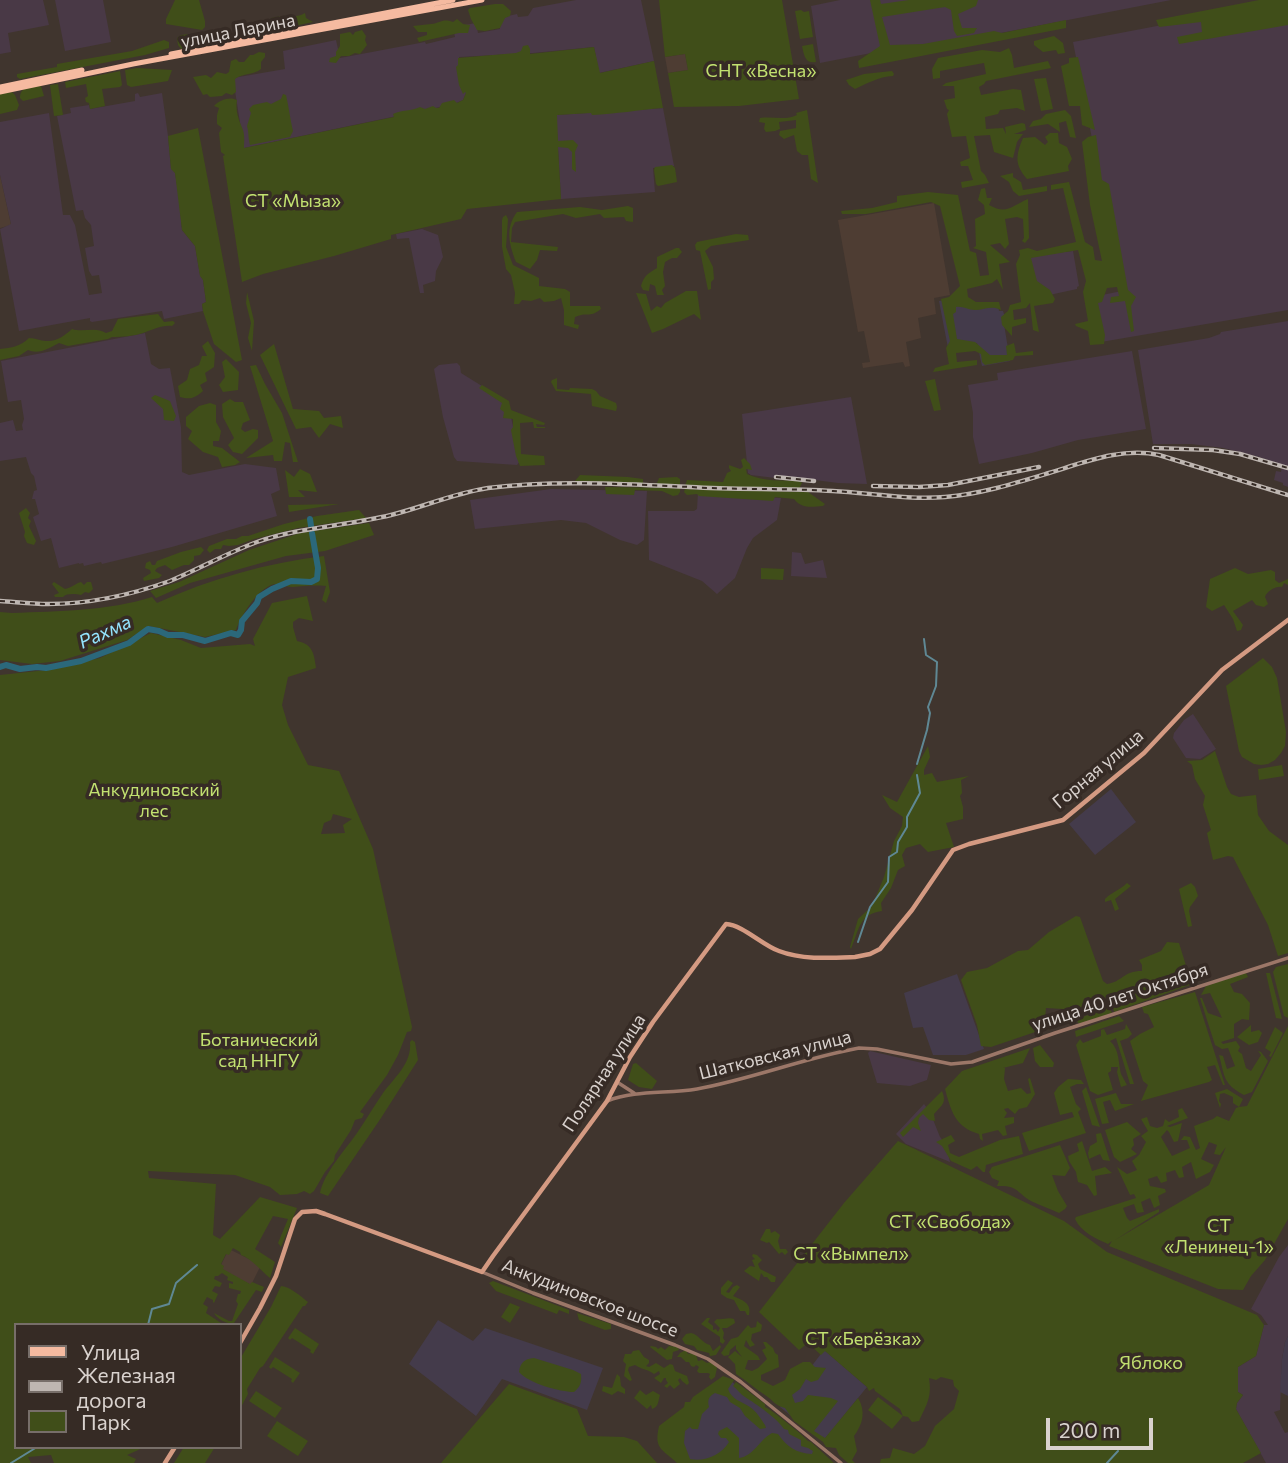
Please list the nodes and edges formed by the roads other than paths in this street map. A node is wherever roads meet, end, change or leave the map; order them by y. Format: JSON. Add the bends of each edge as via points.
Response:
{"nodes":[{"id":1,"x":453,"y":0,"type":"edge"},
{"id":2,"x":482,"y":0,"type":"edge"},
{"id":3,"x":0,"y":87,"type":"edge"},
{"id":4,"x":0,"y":92,"type":"edge"},
{"id":5,"x":1288,"y":620,"type":"edge"},
{"id":6,"x":726,"y":925,"type":"joint"},
{"id":7,"x":1288,"y":958,"type":"edge"},
{"id":8,"x":961,"y":1064,"type":"joint"},
{"id":9,"x":617,"y":1082,"type":"junction"},
{"id":10,"x":636,"y":1094,"type":"junction"},
{"id":11,"x":607,"y":1101,"type":"junction"},
{"id":12,"x":482,"y":1272,"type":"junction"},
{"id":13,"x":242,"y":1339,"type":"edge"},
{"id":14,"x":841,"y":1463,"type":"edge"}],
"edges":[{"from":1,"to":3,"type":"main road","name":"улица Ларина"},
{"from":2,"to":4,"type":"main road","name":"улица Ларина"},
{"from":5,"to":6,"type":"main road","name":"Горная улица","via":[[1222,670],[1144,753],[1063,820],[953,850],[876,952],[855,957],[798,956]]},
{"from":6,"to":9,"type":"main road","name":"Полярная улица","via":[[653,1022]]},
{"from":7,"to":8,"type":"street","name":"улица 40 лет Октября"},
{"from":8,"to":10,"type":"street","name":"Шатковская улица","via":[[859,1048],[699,1088]]},
{"from":9,"to":10,"type":"street"},
{"from":9,"to":11,"type":"main road","name":"Полярная улица"},
{"from":10,"to":11,"type":"street"},
{"from":11,"to":12,"type":"main road","name":"Полярная улица"},
{"from":12,"to":13,"type":"main road","name":"Анкудиновское шоссе","via":[[325,1214],[302,1212],[295,1219],[273,1282]]},
{"from":12,"to":14,"type":"street","name":"Анкудиновское шоссе","via":[[708,1359]]}]}
